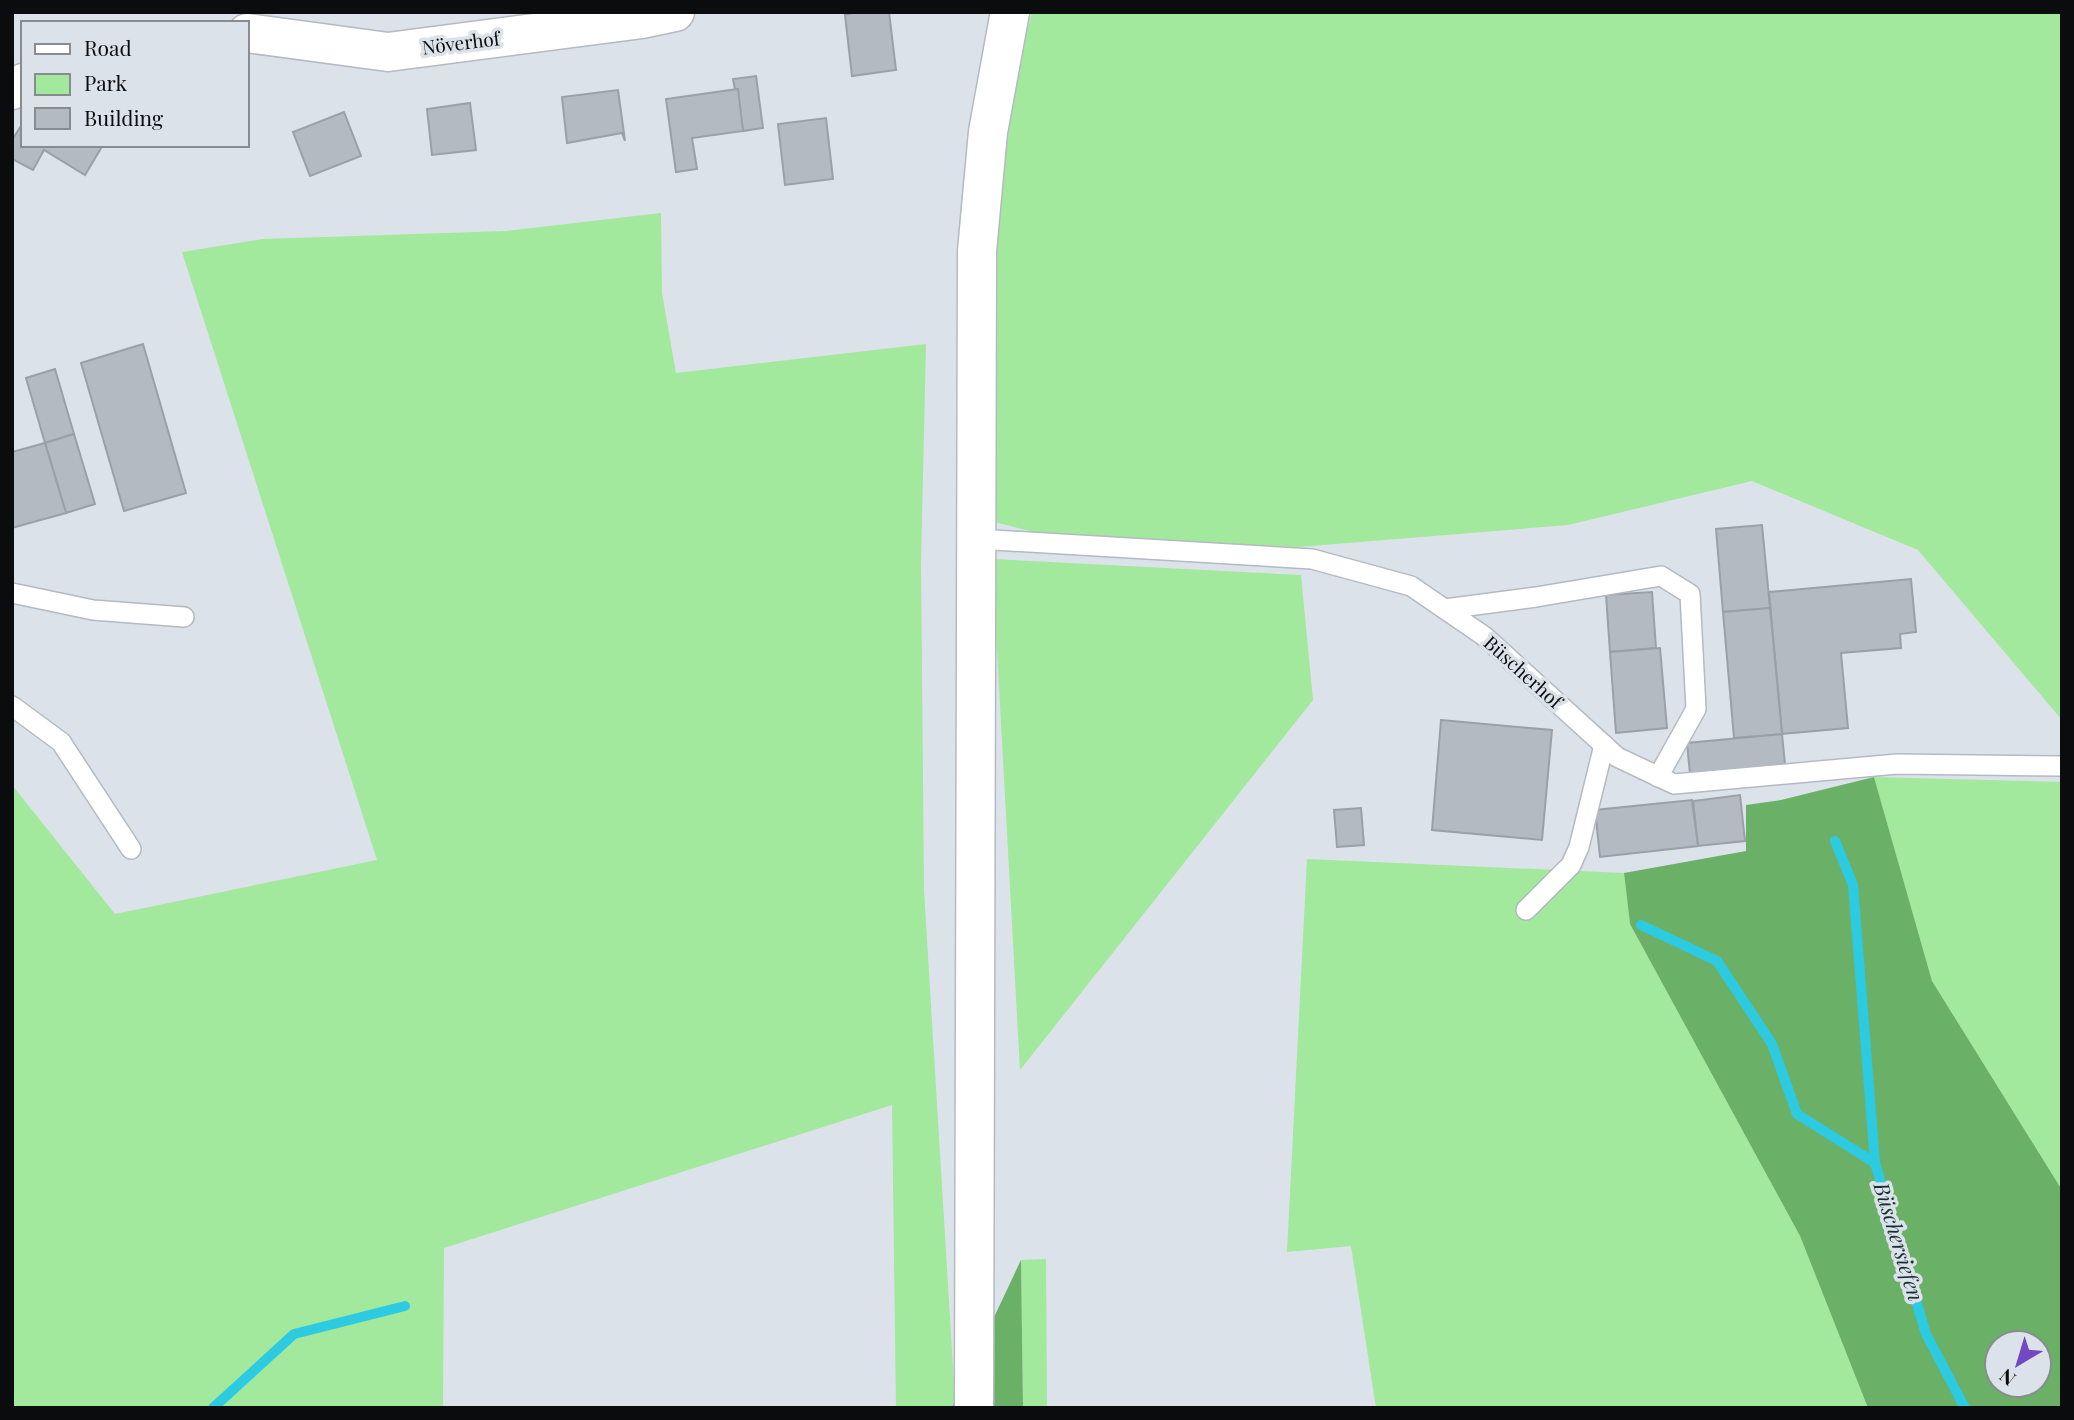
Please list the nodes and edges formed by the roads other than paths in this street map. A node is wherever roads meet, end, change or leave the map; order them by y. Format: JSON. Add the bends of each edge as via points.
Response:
{"nodes":[{"id":1,"x":675,"y":12,"type":"edge"},
{"id":2,"x":1010,"y":12,"type":"edge"},
{"id":3,"x":248,"y":33,"type":"edge"},
{"id":4,"x":978,"y":539,"type":"junction"},
{"id":5,"x":12,"y":593,"type":"edge"},
{"id":6,"x":1445,"y":609,"type":"junction"},
{"id":7,"x":184,"y":617,"type":"dead end"},
{"id":8,"x":12,"y":706,"type":"edge"},
{"id":9,"x":1604,"y":745,"type":"junction"},
{"id":10,"x":2062,"y":766,"type":"edge"},
{"id":11,"x":1658,"y":776,"type":"junction"},
{"id":12,"x":131,"y":849,"type":"dead end"},
{"id":13,"x":1526,"y":910,"type":"dead end"},
{"id":14,"x":974,"y":1408,"type":"edge"}],
"edges":[{"from":1,"to":3,"type":"main road","name":"Növerhof","via":[[388,52]]},
{"from":2,"to":4,"type":"main road","via":[[988,132],[977,251]]},
{"from":4,"to":6,"type":"lane","name":"Büscherhof","via":[[1312,559],[1411,586]]},
{"from":4,"to":14,"type":"main road"},
{"from":5,"to":7,"type":"lane","via":[[93,611]]},
{"from":6,"to":9,"type":"lane","name":"Büscherhof","via":[[1484,636]]},
{"from":6,"to":11,"type":"lane","via":[[1661,576],[1690,594],[1696,709]]},
{"from":8,"to":12,"type":"lane","via":[[61,742]]},
{"from":9,"to":11,"type":"lane","name":"Büscherhof","via":[[1617,757]]},
{"from":9,"to":13,"type":"lane","via":[[1571,865]]},
{"from":10,"to":11,"type":"lane","name":"Büscherhof","via":[[1897,764],[1674,784]]}]}
